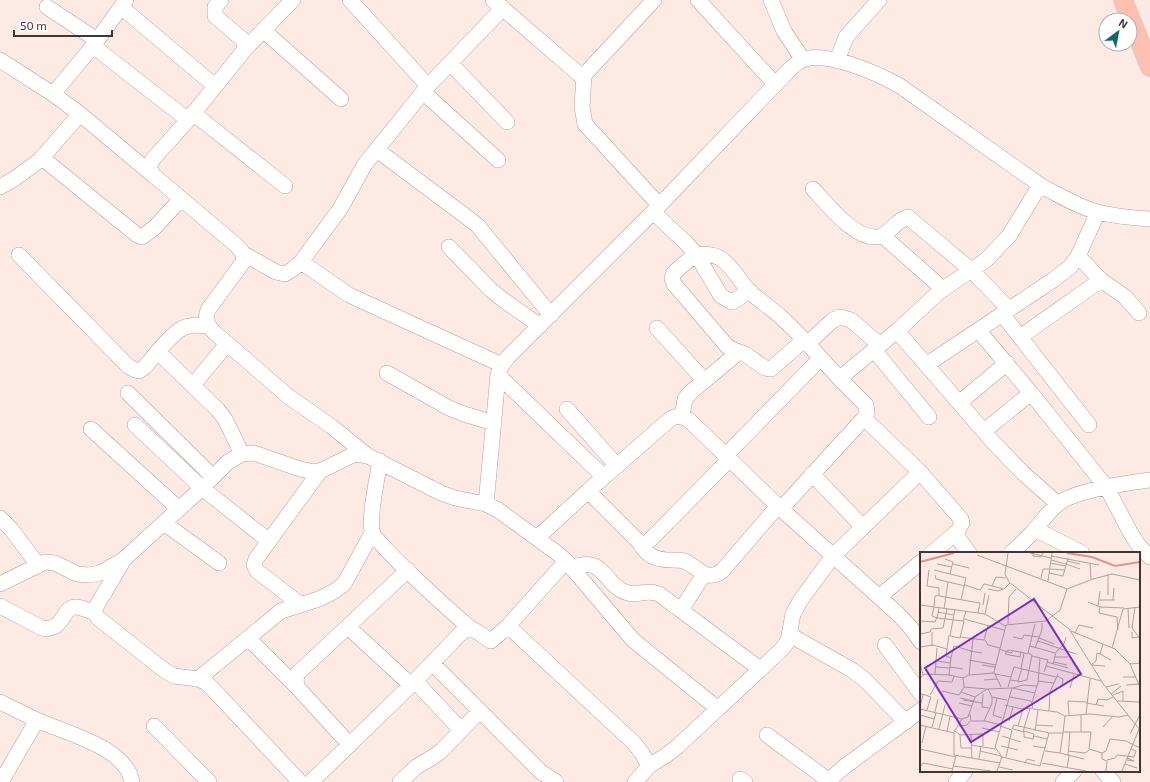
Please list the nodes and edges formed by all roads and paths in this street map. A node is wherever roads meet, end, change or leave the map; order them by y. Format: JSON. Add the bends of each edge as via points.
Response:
{"nodes":[{"id":1,"x":221,"y":0,"type":"edge"},
{"id":2,"x":293,"y":0,"type":"edge"},
{"id":3,"x":350,"y":0,"type":"edge"},
{"id":4,"x":654,"y":0,"type":"edge"},
{"id":5,"x":698,"y":0,"type":"edge"},
{"id":6,"x":771,"y":0,"type":"edge"},
{"id":7,"x":879,"y":0,"type":"edge"},
{"id":8,"x":1123,"y":0,"type":"edge"},
{"id":9,"x":123,"y":3,"type":"edge"},
{"id":10,"x":498,"y":4,"type":"edge"},
{"id":11,"x":47,"y":7,"type":"dead end"},
{"id":12,"x":264,"y":30,"type":"junction"},
{"id":13,"x":95,"y":43,"type":"junction"},
{"id":14,"x":246,"y":48,"type":"junction"},
{"id":15,"x":0,"y":60,"type":"edge"},
{"id":16,"x":803,"y":60,"type":"junction"},
{"id":17,"x":836,"y":61,"type":"junction"},
{"id":18,"x":450,"y":63,"type":"junction"},
{"id":19,"x":1150,"y":67,"type":"edge"},
{"id":20,"x":584,"y":75,"type":"junction"},
{"id":21,"x":775,"y":84,"type":"junction"},
{"id":22,"x":215,"y":86,"type":"junction"},
{"id":23,"x":426,"y":89,"type":"junction"},
{"id":24,"x":53,"y":94,"type":"junction"},
{"id":25,"x":341,"y":99,"type":"dead end"},
{"id":26,"x":80,"y":114,"type":"junction"},
{"id":27,"x":190,"y":116,"type":"junction"},
{"id":28,"x":507,"y":122,"type":"dead end"},
{"id":29,"x":377,"y":150,"type":"junction"},
{"id":30,"x":40,"y":160,"type":"junction"},
{"id":31,"x":498,"y":160,"type":"dead end"},
{"id":32,"x":153,"y":175,"type":"junction"},
{"id":33,"x":285,"y":186,"type":"dead end"},
{"id":34,"x":1040,"y":186,"type":"junction"},
{"id":35,"x":0,"y":188,"type":"edge"},
{"id":36,"x":813,"y":189,"type":"dead end"},
{"id":37,"x":181,"y":199,"type":"junction"},
{"id":38,"x":656,"y":208,"type":"junction"},
{"id":39,"x":1098,"y":212,"type":"junction"},
{"id":40,"x":1150,"y":219,"type":"edge"},
{"id":41,"x":883,"y":236,"type":"junction"},
{"id":42,"x":449,"y":247,"type":"dead end"},
{"id":43,"x":244,"y":254,"type":"junction"},
{"id":44,"x":696,"y":254,"type":"junction"},
{"id":45,"x":19,"y":256,"type":"dead end"},
{"id":46,"x":1078,"y":256,"type":"junction"},
{"id":47,"x":301,"y":262,"type":"junction"},
{"id":48,"x":972,"y":271,"type":"junction"},
{"id":49,"x":1101,"y":280,"type":"junction"},
{"id":50,"x":943,"y":289,"type":"junction"},
{"id":51,"x":750,"y":291,"type":"junction"},
{"id":52,"x":1006,"y":312,"type":"junction"},
{"id":53,"x":1139,"y":313,"type":"dead end"},
{"id":54,"x":551,"y":315,"type":"junction"},
{"id":55,"x":208,"y":326,"type":"junction"},
{"id":56,"x":540,"y":326,"type":"junction"},
{"id":57,"x":657,"y":328,"type":"dead end"},
{"id":58,"x":897,"y":330,"type":"junction"},
{"id":59,"x":978,"y":330,"type":"junction"},
{"id":60,"x":1020,"y":336,"type":"junction"},
{"id":61,"x":806,"y":342,"type":"junction"},
{"id":62,"x":227,"y":344,"type":"junction"},
{"id":63,"x":877,"y":348,"type":"junction"},
{"id":64,"x":158,"y":352,"type":"junction"},
{"id":65,"x":739,"y":352,"type":"junction"},
{"id":66,"x":821,"y":358,"type":"junction"},
{"id":67,"x":1007,"y":363,"type":"junction"},
{"id":68,"x":926,"y":365,"type":"junction"},
{"id":69,"x":500,"y":370,"type":"junction"},
{"id":70,"x":387,"y":373,"type":"dead end"},
{"id":71,"x":704,"y":380,"type":"junction"},
{"id":72,"x":842,"y":381,"type":"junction"},
{"id":73,"x":193,"y":385,"type":"junction"},
{"id":74,"x":128,"y":393,"type":"dead end"},
{"id":75,"x":1031,"y":393,"type":"junction"},
{"id":76,"x":959,"y":403,"type":"junction"},
{"id":77,"x":568,"y":409,"type":"dead end"},
{"id":78,"x":682,"y":416,"type":"junction"},
{"id":79,"x":929,"y":417,"type":"dead end"},
{"id":80,"x":864,"y":418,"type":"junction"},
{"id":81,"x":494,"y":423,"type":"junction"},
{"id":82,"x":1089,"y":425,"type":"dead end"},
{"id":83,"x":135,"y":426,"type":"dead end"},
{"id":84,"x":91,"y":429,"type":"dead end"},
{"id":85,"x":984,"y":432,"type":"junction"},
{"id":86,"x":242,"y":454,"type":"junction"},
{"id":87,"x":374,"y":458,"type":"junction"},
{"id":88,"x":727,"y":458,"type":"junction"},
{"id":89,"x":617,"y":466,"type":"junction"},
{"id":90,"x":320,"y":471,"type":"junction"},
{"id":91,"x":920,"y":472,"type":"junction"},
{"id":92,"x":812,"y":474,"type":"junction"},
{"id":93,"x":213,"y":477,"type":"junction"},
{"id":94,"x":604,"y":477,"type":"junction"},
{"id":95,"x":1150,"y":480,"type":"edge"},
{"id":96,"x":202,"y":488,"type":"junction"},
{"id":97,"x":1107,"y":488,"type":"junction"},
{"id":98,"x":588,"y":491,"type":"junction"},
{"id":99,"x":486,"y":504,"type":"junction"},
{"id":100,"x":1058,"y":504,"type":"junction"},
{"id":101,"x":779,"y":507,"type":"junction"},
{"id":102,"x":179,"y":509,"type":"junction"},
{"id":103,"x":0,"y":518,"type":"edge"},
{"id":104,"x":164,"y":523,"type":"junction"},
{"id":105,"x":863,"y":527,"type":"junction"},
{"id":106,"x":1035,"y":529,"type":"junction"},
{"id":107,"x":372,"y":533,"type":"junction"},
{"id":108,"x":955,"y":534,"type":"junction"},
{"id":109,"x":537,"y":538,"type":"junction"},
{"id":110,"x":269,"y":541,"type":"junction"},
{"id":111,"x":638,"y":542,"type":"junction"},
{"id":112,"x":933,"y":552,"type":"edge"},
{"id":113,"x":968,"y":552,"type":"edge"},
{"id":114,"x":1012,"y":552,"type":"edge"},
{"id":115,"x":1080,"y":552,"type":"edge"},
{"id":116,"x":833,"y":556,"type":"junction"},
{"id":117,"x":1150,"y":557,"type":"edge"},
{"id":118,"x":123,"y":560,"type":"junction"},
{"id":119,"x":219,"y":563,"type":"dead end"},
{"id":120,"x":920,"y":563,"type":"edge"},
{"id":121,"x":38,"y":565,"type":"junction"},
{"id":122,"x":568,"y":565,"type":"junction"},
{"id":123,"x":408,"y":570,"type":"junction"},
{"id":124,"x":704,"y":574,"type":"junction"},
{"id":125,"x":0,"y":584,"type":"edge"},
{"id":126,"x":879,"y":597,"type":"junction"},
{"id":127,"x":300,"y":604,"type":"junction"},
{"id":128,"x":0,"y":606,"type":"edge"},
{"id":129,"x":681,"y":610,"type":"junction"},
{"id":130,"x":95,"y":613,"type":"junction"},
{"id":131,"x":508,"y":626,"type":"junction"},
{"id":132,"x":348,"y":627,"type":"junction"},
{"id":133,"x":470,"y":628,"type":"junction"},
{"id":134,"x":790,"y":634,"type":"junction"},
{"id":135,"x":248,"y":638,"type":"junction"},
{"id":136,"x":920,"y":641,"type":"edge"},
{"id":137,"x":885,"y":645,"type":"dead end"},
{"id":138,"x":432,"y":663,"type":"junction"},
{"id":139,"x":760,"y":669,"type":"junction"},
{"id":140,"x":198,"y":679,"type":"junction"},
{"id":141,"x":413,"y":683,"type":"junction"},
{"id":142,"x":297,"y":687,"type":"junction"},
{"id":143,"x":920,"y":693,"type":"edge"},
{"id":144,"x":0,"y":702,"type":"edge"},
{"id":145,"x":717,"y":708,"type":"junction"},
{"id":146,"x":480,"y":711,"type":"junction"},
{"id":147,"x":920,"y":711,"type":"edge"},
{"id":148,"x":37,"y":720,"type":"junction"},
{"id":149,"x":906,"y":722,"type":"junction"},
{"id":150,"x":154,"y":726,"type":"dead end"},
{"id":151,"x":461,"y":730,"type":"junction"},
{"id":152,"x":767,"y":736,"type":"dead end"},
{"id":153,"x":350,"y":745,"type":"junction"},
{"id":154,"x":649,"y":766,"type":"junction"},
{"id":155,"x":965,"y":772,"type":"edge"},
{"id":156,"x":1073,"y":772,"type":"edge"},
{"id":157,"x":1104,"y":772,"type":"edge"},
{"id":158,"x":547,"y":780,"type":"edge"},
{"id":159,"x":827,"y":781,"type":"edge"},
{"id":160,"x":2,"y":782,"type":"edge"},
{"id":161,"x":132,"y":782,"type":"edge"},
{"id":162,"x":209,"y":782,"type":"edge"},
{"id":163,"x":300,"y":782,"type":"edge"},
{"id":164,"x":311,"y":782,"type":"edge"},
{"id":165,"x":400,"y":782,"type":"edge"},
{"id":166,"x":636,"y":782,"type":"edge"},
{"id":167,"x":956,"y":782,"type":"edge"},
{"id":168,"x":1063,"y":782,"type":"edge"},
{"id":169,"x":1113,"y":782,"type":"edge"}],
"edges":[{"from":1,"to":14,"type":"street","via":[[215,7],[215,16],[242,40]]},
{"from":2,"to":12,"type":"street"},
{"from":3,"to":23,"type":"street"},
{"from":4,"to":20,"type":"street"},
{"from":5,"to":21,"type":"street"},
{"from":6,"to":16,"type":"street","via":[[784,31]]},
{"from":7,"to":17,"type":"street","via":[[850,30]]},
{"from":8,"to":19,"type":"main road"},
{"from":9,"to":13,"type":"street"},
{"from":9,"to":22,"type":"street"},
{"from":10,"to":18,"type":"street"},
{"from":10,"to":20,"type":"street","via":[[577,74]]},
{"from":11,"to":13,"type":"street"},
{"from":12,"to":14,"type":"street"},
{"from":12,"to":25,"type":"street"},
{"from":13,"to":24,"type":"street"},
{"from":13,"to":27,"type":"street"},
{"from":14,"to":22,"type":"street"},
{"from":15,"to":24,"type":"street"},
{"from":16,"to":17,"type":"street","via":[[818,58]]},
{"from":16,"to":21,"type":"street"},
{"from":17,"to":34,"type":"street","via":[[883,76],[900,86]]},
{"from":18,"to":23,"type":"street"},
{"from":18,"to":28,"type":"street"},
{"from":20,"to":38,"type":"street","via":[[582,107],[585,124]]},
{"from":21,"to":38,"type":"street"},
{"from":22,"to":27,"type":"street"},
{"from":23,"to":29,"type":"street"},
{"from":23,"to":31,"type":"street"},
{"from":24,"to":26,"type":"street"},
{"from":26,"to":30,"type":"street"},
{"from":26,"to":32,"type":"street"},
{"from":27,"to":32,"type":"street","via":[[153,159],[150,164]]},
{"from":27,"to":33,"type":"street"},
{"from":29,"to":47,"type":"street","via":[[365,164],[340,209]]},
{"from":29,"to":54,"type":"street","via":[[478,226]]},
{"from":30,"to":35,"type":"street"},
{"from":30,"to":37,"type":"street","via":[[51,164],[136,235],[142,237]]},
{"from":32,"to":37,"type":"street"},
{"from":34,"to":39,"type":"street"},
{"from":34,"to":48,"type":"street","via":[[1009,236]]},
{"from":36,"to":41,"type":"street","via":[[857,232],[868,237]]},
{"from":37,"to":43,"type":"street"},
{"from":38,"to":44,"type":"street"},
{"from":38,"to":54,"type":"street"},
{"from":39,"to":40,"type":"street"},
{"from":39,"to":46,"type":"street"},
{"from":41,"to":48,"type":"street","via":[[897,222],[908,218]]},
{"from":41,"to":50,"type":"street"},
{"from":42,"to":56,"type":"street","via":[[496,295]]},
{"from":43,"to":47,"type":"street","via":[[276,272],[285,274]]},
{"from":43,"to":55,"type":"street","via":[[243,262],[208,310],[205,316]]},
{"from":44,"to":51,"type":"street","via":[[710,255],[724,261]]},
{"from":44,"to":51,"type":"street","via":[[721,296],[726,300],[732,302]]},
{"from":44,"to":65,"type":"street","via":[[674,273],[674,284],[721,339],[730,348]]},
{"from":45,"to":64,"type":"street","via":[[128,366],[139,371]]},
{"from":46,"to":49,"type":"street"},
{"from":46,"to":52,"type":"street","via":[[1070,267]]},
{"from":47,"to":69,"type":"street","via":[[349,294]]},
{"from":48,"to":50,"type":"street"},
{"from":48,"to":52,"type":"street"},
{"from":49,"to":53,"type":"street","via":[[1125,297]]},
{"from":49,"to":60,"type":"street"},
{"from":50,"to":58,"type":"street"},
{"from":51,"to":61,"type":"street"},
{"from":52,"to":59,"type":"street"},
{"from":52,"to":60,"type":"street"},
{"from":54,"to":56,"type":"street"},
{"from":55,"to":62,"type":"street"},
{"from":55,"to":64,"type":"street","via":[[183,328]]},
{"from":56,"to":69,"type":"street","via":[[508,357]]},
{"from":57,"to":71,"type":"street"},
{"from":58,"to":63,"type":"street"},
{"from":58,"to":68,"type":"street"},
{"from":59,"to":67,"type":"street"},
{"from":59,"to":68,"type":"street"},
{"from":60,"to":82,"type":"street"},
{"from":61,"to":63,"type":"street","via":[[840,317],[852,320]]},
{"from":61,"to":65,"type":"street","via":[[771,369]]},
{"from":61,"to":66,"type":"street"},
{"from":62,"to":73,"type":"street"},
{"from":62,"to":87,"type":"street","via":[[289,397]]},
{"from":63,"to":72,"type":"street","via":[[846,373]]},
{"from":63,"to":79,"type":"street"},
{"from":64,"to":73,"type":"street"},
{"from":65,"to":71,"type":"street"},
{"from":66,"to":72,"type":"street"},
{"from":66,"to":88,"type":"street"},
{"from":67,"to":75,"type":"street"},
{"from":67,"to":76,"type":"street"},
{"from":68,"to":76,"type":"street"},
{"from":69,"to":81,"type":"street"},
{"from":69,"to":94,"type":"street"},
{"from":70,"to":81,"type":"street","via":[[449,408]]},
{"from":71,"to":78,"type":"street","via":[[685,399]]},
{"from":72,"to":80,"type":"street","via":[[866,405],[867,412]]},
{"from":73,"to":86,"type":"street","via":[[225,418]]},
{"from":74,"to":93,"type":"street"},
{"from":75,"to":85,"type":"street"},
{"from":75,"to":97,"type":"street"},
{"from":76,"to":85,"type":"street"},
{"from":77,"to":89,"type":"street"},
{"from":78,"to":88,"type":"street"},
{"from":78,"to":89,"type":"street","via":[[674,416]]},
{"from":80,"to":91,"type":"street"},
{"from":80,"to":92,"type":"street"},
{"from":81,"to":99,"type":"street"},
{"from":83,"to":96,"type":"street"},
{"from":84,"to":102,"type":"street"},
{"from":85,"to":100,"type":"street"},
{"from":86,"to":90,"type":"street","via":[[254,453],[300,469]]},
{"from":86,"to":93,"type":"street","via":[[228,462]]},
{"from":87,"to":90,"type":"street","via":[[356,454]]},
{"from":87,"to":99,"type":"street","via":[[441,493]]},
{"from":87,"to":107,"type":"street"},
{"from":88,"to":101,"type":"street"},
{"from":88,"to":111,"type":"street","via":[[648,542]]},
{"from":89,"to":94,"type":"street"},
{"from":90,"to":110,"type":"street"},
{"from":91,"to":105,"type":"street"},
{"from":91,"to":108,"type":"street","via":[[961,519],[961,527]]},
{"from":92,"to":101,"type":"street"},
{"from":92,"to":105,"type":"street"},
{"from":93,"to":96,"type":"street"},
{"from":94,"to":98,"type":"street"},
{"from":95,"to":97,"type":"street"},
{"from":96,"to":102,"type":"street"},
{"from":96,"to":110,"type":"street"},
{"from":97,"to":100,"type":"street","via":[[1076,494]]},
{"from":97,"to":117,"type":"street","via":[[1130,532]]},
{"from":98,"to":109,"type":"street"},
{"from":98,"to":111,"type":"street"},
{"from":99,"to":109,"type":"street"},
{"from":100,"to":106,"type":"street"},
{"from":101,"to":116,"type":"street"},
{"from":101,"to":124,"type":"street","via":[[722,571],[716,576]]},
{"from":102,"to":104,"type":"street"},
{"from":103,"to":121,"type":"street"},
{"from":104,"to":118,"type":"street"},
{"from":104,"to":119,"type":"street"},
{"from":105,"to":116,"type":"street"},
{"from":106,"to":114,"type":"street"},
{"from":106,"to":115,"type":"street"},
{"from":107,"to":123,"type":"street"},
{"from":107,"to":127,"type":"street","via":[[344,584],[333,592]]},
{"from":108,"to":112,"type":"street"},
{"from":108,"to":113,"type":"street"},
{"from":109,"to":122,"type":"street","via":[[557,552]]},
{"from":110,"to":127,"type":"street","via":[[254,565],[257,571]]},
{"from":111,"to":124,"type":"street","via":[[644,552],[653,558],[683,560]]},
{"from":116,"to":126,"type":"street"},
{"from":116,"to":134,"type":"street","via":[[800,601],[793,614]]},
{"from":118,"to":121,"type":"street","via":[[89,576],[77,574],[54,563],[45,562]]},
{"from":118,"to":130,"type":"street"},
{"from":120,"to":126,"type":"street"},
{"from":121,"to":125,"type":"street"},
{"from":122,"to":129,"type":"street","via":[[590,564],[604,572],[622,590],[636,594],[651,591]]},
{"from":122,"to":131,"type":"street"},
{"from":122,"to":145,"type":"street","via":[[633,640]]},
{"from":123,"to":132,"type":"street"},
{"from":123,"to":133,"type":"street"},
{"from":124,"to":129,"type":"street"},
{"from":126,"to":136,"type":"street","via":[[907,623]]},
{"from":127,"to":135,"type":"street","via":[[281,611]]},
{"from":128,"to":130,"type":"street","via":[[49,630],[55,628],[72,608],[77,607]]},
{"from":129,"to":139,"type":"street"},
{"from":130,"to":140,"type":"street","via":[[164,670],[174,676]]},
{"from":131,"to":133,"type":"street","via":[[491,640]]},
{"from":131,"to":154,"type":"street","via":[[632,742]]},
{"from":132,"to":141,"type":"street"},
{"from":132,"to":142,"type":"street","via":[[298,673]]},
{"from":133,"to":138,"type":"street","via":[[461,633]]},
{"from":134,"to":139,"type":"street","via":[[782,649]]},
{"from":134,"to":149,"type":"street","via":[[852,670]]},
{"from":135,"to":140,"type":"street"},
{"from":135,"to":142,"type":"street"},
{"from":137,"to":143,"type":"street"},
{"from":138,"to":141,"type":"street"},
{"from":138,"to":146,"type":"street"},
{"from":139,"to":145,"type":"street"},
{"from":140,"to":163,"type":"street","via":[[207,683],[217,693]]},
{"from":141,"to":151,"type":"street"},
{"from":141,"to":153,"type":"street"},
{"from":142,"to":153,"type":"street"},
{"from":144,"to":148,"type":"street"},
{"from":145,"to":154,"type":"street","via":[[676,747]]},
{"from":146,"to":151,"type":"street"},
{"from":146,"to":158,"type":"street"},
{"from":147,"to":149,"type":"street"},
{"from":148,"to":160,"type":"street"},
{"from":148,"to":161,"type":"street","via":[[105,749],[126,768]]},
{"from":149,"to":159,"type":"street"},
{"from":150,"to":162,"type":"street"},
{"from":151,"to":165,"type":"street","via":[[441,751],[416,767]]},
{"from":152,"to":159,"type":"street"},
{"from":153,"to":164,"type":"street"},
{"from":154,"to":166,"type":"street"},
{"from":155,"to":167,"type":"street"},
{"from":156,"to":168,"type":"street"},
{"from":157,"to":169,"type":"street"}]}
